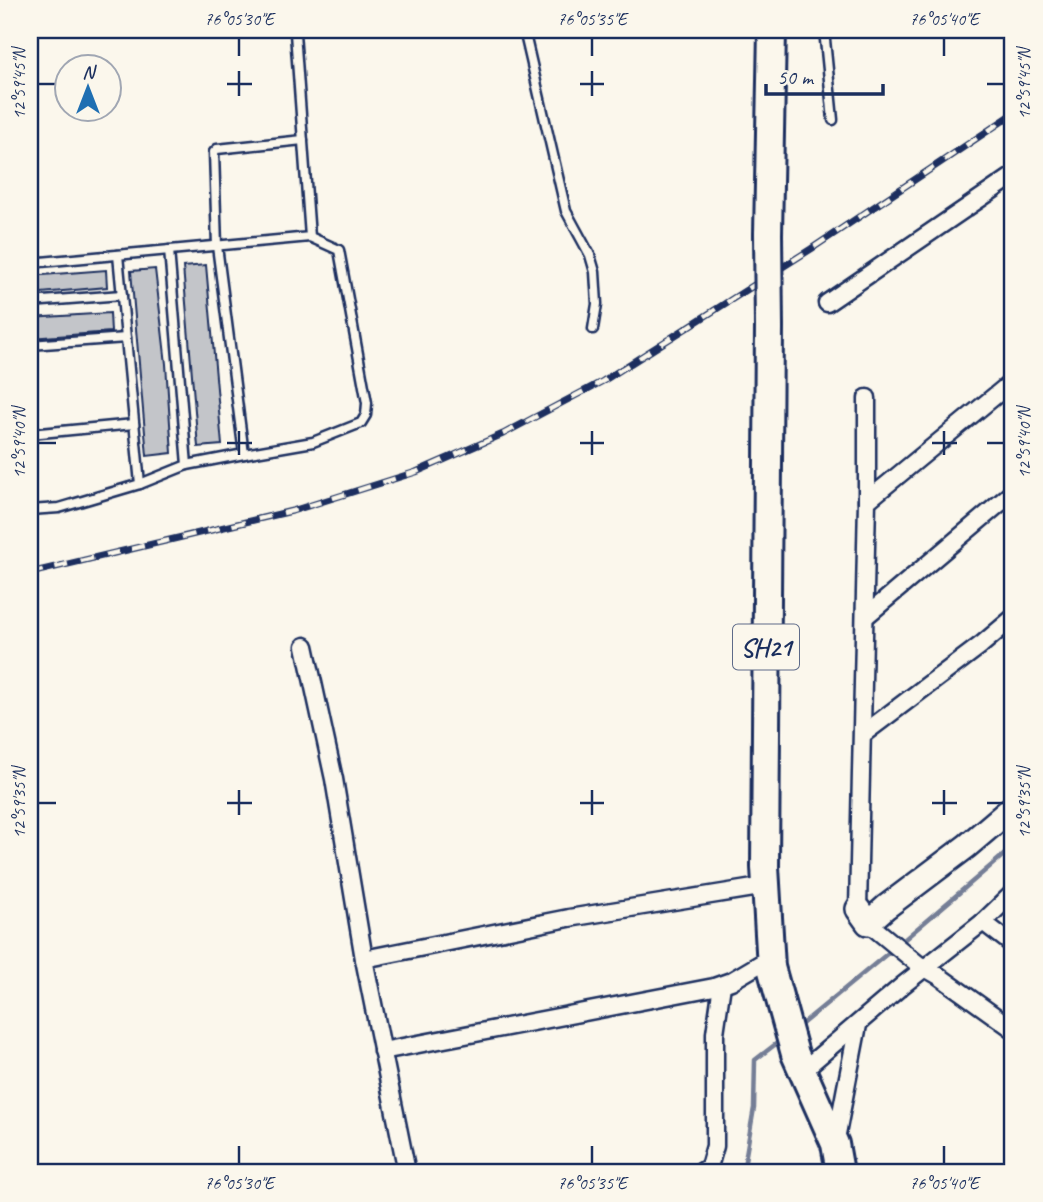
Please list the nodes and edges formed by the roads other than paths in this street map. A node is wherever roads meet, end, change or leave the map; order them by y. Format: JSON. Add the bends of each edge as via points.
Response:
{"nodes":[{"id":1,"x":297,"y":30,"type":"edge"},
{"id":2,"x":524,"y":30,"type":"edge"},
{"id":3,"x":772,"y":30,"type":"edge"},
{"id":4,"x":824,"y":30,"type":"edge"},
{"id":5,"x":834,"y":120,"type":"dead end"},
{"id":6,"x":303,"y":140,"type":"junction"},
{"id":7,"x":1013,"y":176,"type":"edge"},
{"id":8,"x":310,"y":237,"type":"junction"},
{"id":9,"x":217,"y":246,"type":"junction"},
{"id":10,"x":170,"y":250,"type":"junction"},
{"id":11,"x":118,"y":255,"type":"junction"},
{"id":12,"x":30,"y":263,"type":"edge"},
{"id":13,"x":121,"y":295,"type":"junction"},
{"id":14,"x":30,"y":302,"type":"edge"},
{"id":15,"x":827,"y":303,"type":"dead end"},
{"id":16,"x":593,"y":329,"type":"dead end"},
{"id":17,"x":126,"y":338,"type":"junction"},
{"id":18,"x":30,"y":345,"type":"edge"},
{"id":19,"x":1013,"y":381,"type":"edge"},
{"id":20,"x":867,"y":398,"type":"dead end"},
{"id":21,"x":134,"y":424,"type":"junction"},
{"id":22,"x":30,"y":434,"type":"edge"},
{"id":23,"x":244,"y":454,"type":"junction"},
{"id":24,"x":187,"y":466,"type":"junction"},
{"id":25,"x":140,"y":484,"type":"junction"},
{"id":26,"x":1013,"y":492,"type":"edge"},
{"id":27,"x":867,"y":501,"type":"junction"},
{"id":28,"x":30,"y":510,"type":"edge"},
{"id":29,"x":865,"y":617,"type":"junction"},
{"id":30,"x":1013,"y":618,"type":"edge"},
{"id":31,"x":305,"y":646,"type":"dead end"},
{"id":32,"x":863,"y":734,"type":"junction"},
{"id":33,"x":1013,"y":807,"type":"edge"},
{"id":34,"x":766,"y":886,"type":"junction"},
{"id":35,"x":1013,"y":893,"type":"edge"},
{"id":36,"x":863,"y":916,"type":"junction"},
{"id":37,"x":983,"y":922,"type":"junction"},
{"id":38,"x":1013,"y":945,"type":"edge"},
{"id":39,"x":364,"y":959,"type":"junction"},
{"id":40,"x":770,"y":962,"type":"junction"},
{"id":41,"x":921,"y":966,"type":"junction"},
{"id":42,"x":722,"y":985,"type":"junction"},
{"id":43,"x":858,"y":1025,"type":"junction"},
{"id":44,"x":1013,"y":1029,"type":"edge"},
{"id":45,"x":382,"y":1051,"type":"junction"},
{"id":46,"x":799,"y":1062,"type":"junction"},
{"id":47,"x":835,"y":1144,"type":"junction"},
{"id":48,"x":407,"y":1172,"type":"edge"},
{"id":49,"x":701,"y":1172,"type":"edge"},
{"id":50,"x":839,"y":1172,"type":"edge"}],
"edges":[{"from":1,"to":6,"type":"lane"},
{"from":2,"to":16,"type":"lane","via":[[566,211],[595,272]]},
{"from":3,"to":34,"type":"main road","number":"SH21","bridge":true},
{"from":4,"to":5,"type":"lane"},
{"from":6,"to":8,"type":"lane"},
{"from":6,"to":9,"type":"lane","via":[[215,151]]},
{"from":7,"to":15,"type":"street"},
{"from":8,"to":9,"type":"lane"},
{"from":8,"to":23,"type":"lane","via":[[339,250],[366,415],[361,423],[313,442]]},
{"from":9,"to":10,"type":"lane"},
{"from":9,"to":23,"type":"lane"},
{"from":10,"to":11,"type":"lane"},
{"from":10,"to":24,"type":"lane"},
{"from":11,"to":12,"type":"lane"},
{"from":11,"to":13,"type":"lane"},
{"from":13,"to":14,"type":"lane"},
{"from":13,"to":17,"type":"lane"},
{"from":17,"to":18,"type":"lane"},
{"from":17,"to":21,"type":"lane"},
{"from":19,"to":27,"type":"street"},
{"from":20,"to":27,"type":"street"},
{"from":21,"to":22,"type":"lane"},
{"from":21,"to":25,"type":"lane"},
{"from":23,"to":24,"type":"lane"},
{"from":24,"to":25,"type":"lane"},
{"from":25,"to":28,"type":"lane","via":[[59,508]]},
{"from":26,"to":29,"type":"street"},
{"from":27,"to":29,"type":"street"},
{"from":29,"to":32,"type":"street"},
{"from":30,"to":32,"type":"street"},
{"from":31,"to":39,"type":"street","via":[[334,779]]},
{"from":32,"to":36,"type":"street"},
{"from":33,"to":36,"type":"street","via":[[886,906]]},
{"from":34,"to":39,"type":"street","via":[[569,918]]},
{"from":34,"to":40,"type":"main road","number":"SH21"},
{"from":35,"to":37,"type":"street"},
{"from":36,"to":41,"type":"street"},
{"from":37,"to":38,"type":"street"},
{"from":37,"to":41,"type":"street"},
{"from":39,"to":45,"type":"street"},
{"from":40,"to":42,"type":"street"},
{"from":40,"to":46,"type":"main road","number":"SH21"},
{"from":41,"to":43,"type":"street"},
{"from":41,"to":44,"type":"street"},
{"from":42,"to":45,"type":"street"},
{"from":42,"to":49,"type":"street","via":[[715,1033],[715,1146],[709,1167]]},
{"from":43,"to":46,"type":"street"},
{"from":43,"to":47,"type":"street"},
{"from":45,"to":48,"type":"street"},
{"from":46,"to":47,"type":"main road","number":"SH21"},
{"from":47,"to":50,"type":"main road","number":"SH21"}]}
